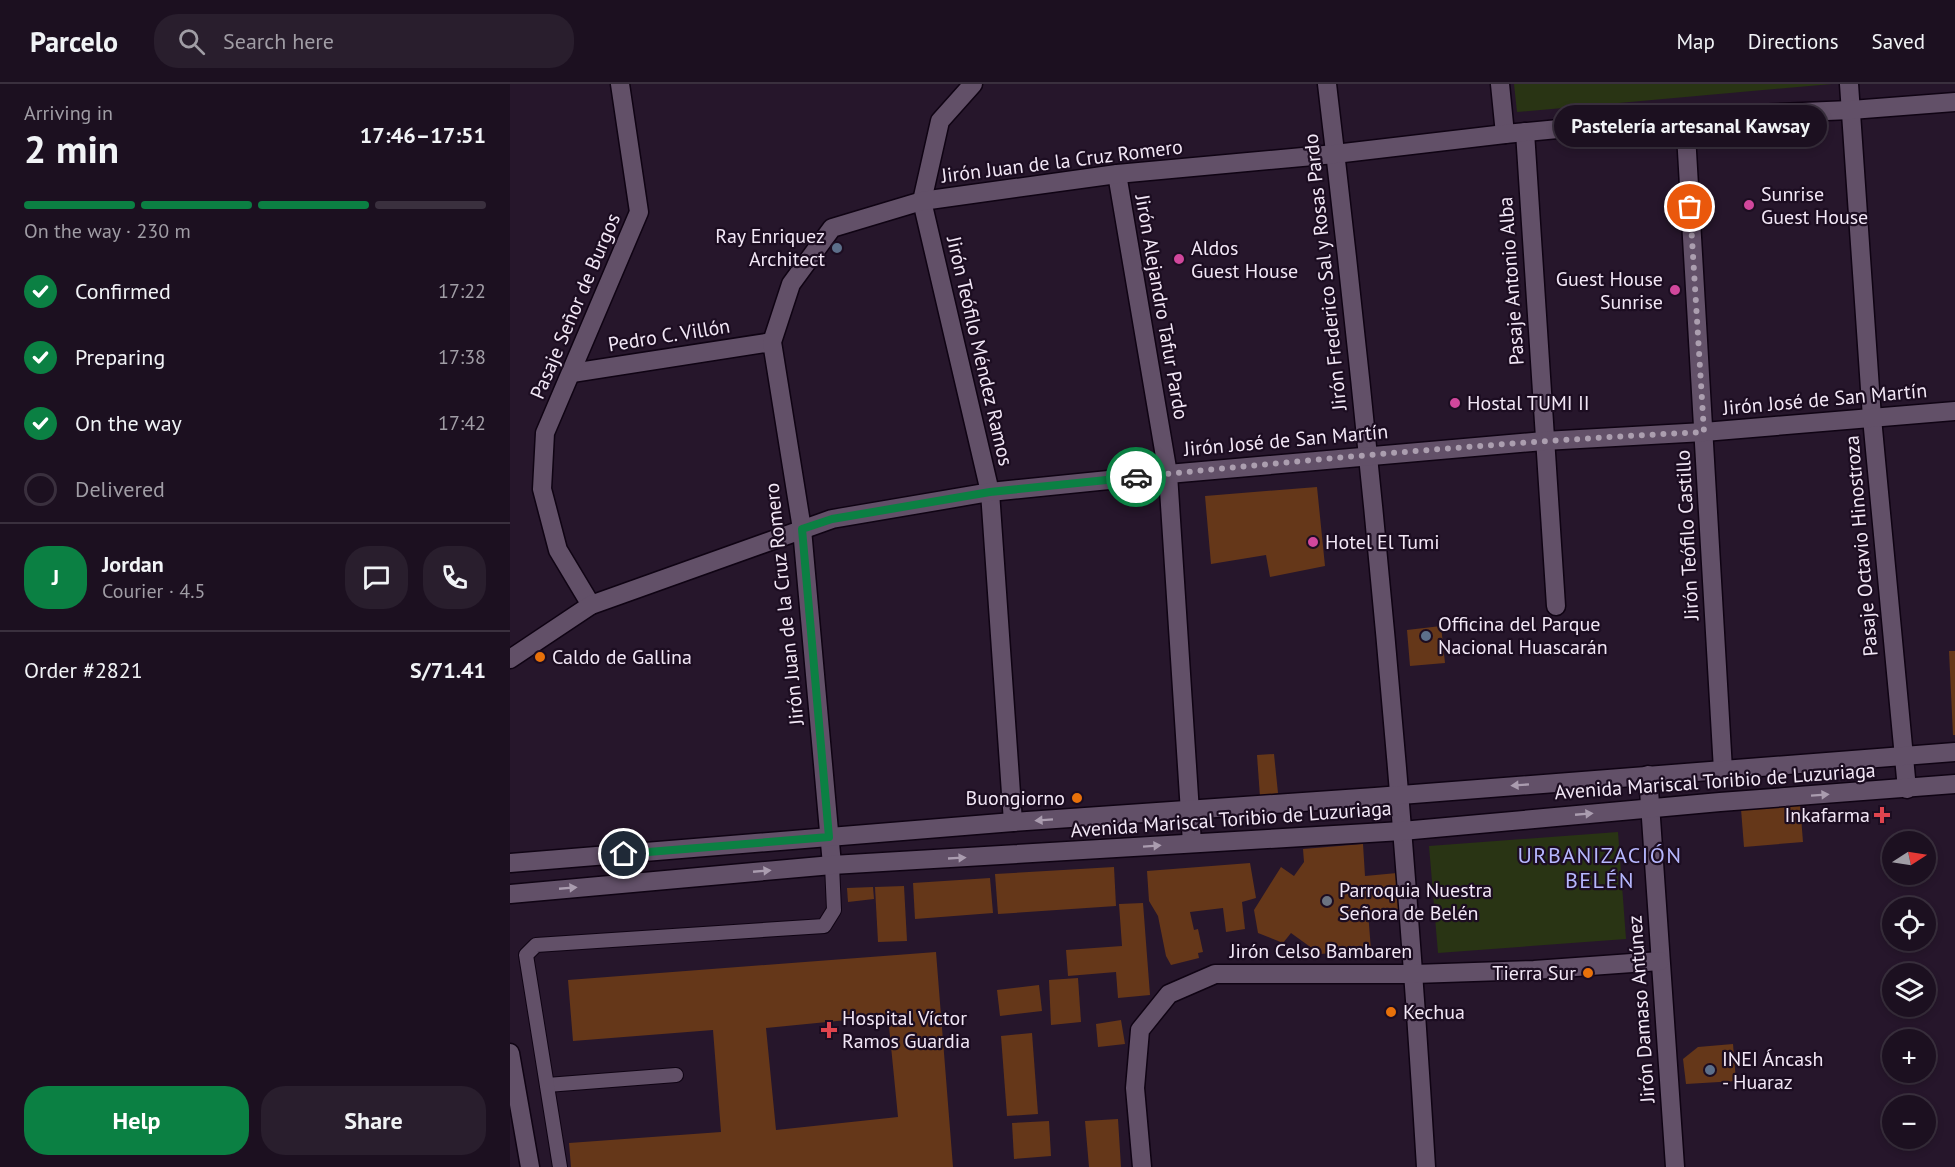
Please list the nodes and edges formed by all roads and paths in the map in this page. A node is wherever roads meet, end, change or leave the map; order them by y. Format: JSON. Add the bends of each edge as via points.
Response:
{"nodes":[{"id":1,"x":620,"y":84,"type":"edge"},
{"id":2,"x":973,"y":84,"type":"edge"},
{"id":3,"x":1327,"y":84,"type":"edge"},
{"id":4,"x":1500,"y":84,"type":"edge"},
{"id":5,"x":1849,"y":84,"type":"edge"},
{"id":6,"x":1955,"y":102,"type":"edge"},
{"id":7,"x":1851,"y":110,"type":"junction"},
{"id":8,"x":1685,"y":117,"type":"junction"},
{"id":9,"x":1525,"y":132,"type":"junction"},
{"id":10,"x":1505,"y":134,"type":"junction"},
{"id":11,"x":1335,"y":154,"type":"junction"},
{"id":12,"x":1117,"y":174,"type":"junction"},
{"id":13,"x":922,"y":201,"type":"junction"},
{"id":14,"x":772,"y":342,"type":"junction"},
{"id":15,"x":572,"y":373,"type":"junction"},
{"id":16,"x":1955,"y":411,"type":"edge"},
{"id":17,"x":1872,"y":418,"type":"junction"},
{"id":18,"x":1704,"y":432,"type":"junction"},
{"id":19,"x":1544,"y":441,"type":"junction"},
{"id":20,"x":1368,"y":455,"type":"junction"},
{"id":21,"x":1168,"y":474,"type":"junction"},
{"id":22,"x":990,"y":492,"type":"junction"},
{"id":23,"x":802,"y":529,"type":"junction"},
{"id":24,"x":591,"y":605,"type":"junction"},
{"id":25,"x":1556,"y":606,"type":"dead end"},
{"id":26,"x":510,"y":659,"type":"edge"},
{"id":27,"x":1955,"y":752,"type":"edge"},
{"id":28,"x":1904,"y":756,"type":"junction"},
{"id":29,"x":1724,"y":770,"type":"junction"},
{"id":30,"x":1648,"y":775,"type":"junction"},
{"id":31,"x":1955,"y":784,"type":"edge"},
{"id":32,"x":1907,"y":789,"type":"junction"},
{"id":33,"x":1400,"y":795,"type":"junction"},
{"id":34,"x":1649,"y":808,"type":"junction"},
{"id":35,"x":1189,"y":810,"type":"junction"},
{"id":36,"x":1013,"y":822,"type":"junction"},
{"id":37,"x":1402,"y":831,"type":"junction"},
{"id":38,"x":829,"y":837,"type":"junction"},
{"id":39,"x":1191,"y":843,"type":"junction"},
{"id":40,"x":510,"y":863,"type":"edge"},
{"id":41,"x":832,"y":865,"type":"junction"},
{"id":42,"x":510,"y":894,"type":"edge"},
{"id":43,"x":1660,"y":962,"type":"junction"},
{"id":44,"x":1414,"y":974,"type":"junction"},
{"id":45,"x":510,"y":1053,"type":"edge"},
{"id":46,"x":676,"y":1075,"type":"dead end"},
{"id":47,"x":512,"y":1079,"type":"edge"},
{"id":48,"x":547,"y":1085,"type":"junction"},
{"id":49,"x":530,"y":1167,"type":"edge"},
{"id":50,"x":560,"y":1167,"type":"edge"},
{"id":51,"x":1142,"y":1167,"type":"edge"},
{"id":52,"x":1426,"y":1167,"type":"edge"},
{"id":53,"x":1675,"y":1167,"type":"edge"}],
"edges":[{"from":1,"to":15,"type":"street","name":"Pasaje Señor de Burgos","via":[[639,212]]},
{"from":2,"to":13,"type":"street","name":"Jirón Teófilo Méndez Ramos","via":[[940,121]]},
{"from":3,"to":11,"type":"street","name":"Jirón Frederico Sal y Rosas Pardo"},
{"from":4,"to":10,"type":"street"},
{"from":5,"to":7,"type":"street","name":"Pasaje Octavio Hinostroza"},
{"from":6,"to":7,"type":"street","name":"Jirón Juan de la Cruz Romero"},
{"from":7,"to":8,"type":"street","name":"Jirón Juan de la Cruz Romero"},
{"from":7,"to":17,"type":"street","name":"Pasaje Octavio Hinostroza"},
{"from":8,"to":9,"type":"street","name":"Jirón Juan de la Cruz Romero"},
{"from":8,"to":18,"type":"street","name":"Jirón Teófilo Castillo"},
{"from":9,"to":10,"type":"street","name":"Jirón Juan de la Cruz Romero"},
{"from":9,"to":19,"type":"street","name":"Pasaje Antonio Alba"},
{"from":10,"to":11,"type":"street","name":"Jirón Juan de la Cruz Romero"},
{"from":11,"to":12,"type":"street","name":"Jirón Juan de la Cruz Romero"},
{"from":11,"to":20,"type":"street","name":"Jirón Frederico Sal y Rosas Pardo"},
{"from":12,"to":13,"type":"street","name":"Jirón Juan de la Cruz Romero"},
{"from":12,"to":21,"type":"street","name":"Jirón Alejandro Tafur Pardo"},
{"from":13,"to":14,"type":"street","name":"Jirón Juan de la Cruz Romero","via":[[832,228],[791,284]]},
{"from":13,"to":22,"type":"street","name":"Jirón Teófilo Méndez Ramos"},
{"from":14,"to":15,"type":"street","name":"Pedro C. Villón"},
{"from":14,"to":23,"type":"street","name":"Jirón Juan de la Cruz Romero"},
{"from":15,"to":24,"type":"street","name":"Pasaje Señor de Burgos","via":[[545,433],[542,489],[558,550]]},
{"from":16,"to":17,"type":"street","name":"Jirón José de San Martín"},
{"from":17,"to":18,"type":"street","name":"Jirón José de San Martín"},
{"from":17,"to":28,"type":"street","name":"Pasaje Octavio Hinostroza"},
{"from":18,"to":19,"type":"street","name":"Jirón José de San Martín"},
{"from":18,"to":29,"type":"street","name":"Jirón Teófilo Castillo"},
{"from":19,"to":20,"type":"street","name":"Jirón José de San Martín"},
{"from":19,"to":25,"type":"street","name":"Pasaje Antonio Alba"},
{"from":20,"to":21,"type":"street","name":"Jirón José de San Martín"},
{"from":20,"to":33,"type":"street","name":"Jirón Frederico Sal y Rosas Pardo"},
{"from":21,"to":22,"type":"street","name":"Jirón José de San Martín"},
{"from":21,"to":35,"type":"street","name":"Jirón Alejandro Tafur Pardo"},
{"from":22,"to":23,"type":"street","name":"Jirón José de San Martín","via":[[832,519]]},
{"from":22,"to":36,"type":"street","name":"Jirón Teófilo Méndez Ramos"},
{"from":23,"to":24,"type":"street","name":"Jirón José de San Martín"},
{"from":23,"to":38,"type":"street","name":"Jirón Juan de la Cruz Romero"},
{"from":24,"to":26,"type":"street","name":"Jirón José de San Martín"},
{"from":27,"to":28,"type":"street","name":"Avenida Mariscal Toribio de Luzuriaga"},
{"from":28,"to":29,"type":"street","name":"Avenida Mariscal Toribio de Luzuriaga"},
{"from":28,"to":32,"type":"street","name":"Pasaje Octavio Hinostroza"},
{"from":29,"to":30,"type":"street","name":"Avenida Mariscal Toribio de Luzuriaga"},
{"from":30,"to":33,"type":"street","name":"Avenida Mariscal Toribio de Luzuriaga","one_way":true},
{"from":30,"to":34,"type":"street","name":"Jirón Damaso Antúnez"},
{"from":31,"to":32,"type":"street","name":"Avenida Mariscal Toribio de Luzuriaga"},
{"from":34,"to":32,"type":"street","name":"Avenida Mariscal Toribio de Luzuriaga","one_way":true},
{"from":33,"to":35,"type":"street","name":"Avenida Mariscal Toribio de Luzuriaga"},
{"from":33,"to":37,"type":"street","name":"Jirón Frederico Sal y Rosas Pardo"},
{"from":37,"to":34,"type":"street","name":"Avenida Mariscal Toribio de Luzuriaga","one_way":true},
{"from":34,"to":43,"type":"street","name":"Jirón Damaso Antúnez"},
{"from":35,"to":36,"type":"street","name":"Avenida Mariscal Toribio de Luzuriaga","one_way":true},
{"from":35,"to":39,"type":"street","name":"Jirón Alejandro Tafur Pardo"},
{"from":36,"to":38,"type":"street","name":"Avenida Mariscal Toribio de Luzuriaga"},
{"from":37,"to":39,"type":"street","name":"Avenida Mariscal Toribio de Luzuriaga"},
{"from":37,"to":44,"type":"street","name":"Jirón Frederico Sal y Rosas Pardo"},
{"from":38,"to":40,"type":"street","name":"Avenida Mariscal Toribio de Luzuriaga"},
{"from":38,"to":41,"type":"street","name":"Jirón Juan de la Cruz Romero"},
{"from":41,"to":39,"type":"street","name":"Avenida Mariscal Toribio de Luzuriaga","one_way":true},
{"from":42,"to":41,"type":"street","name":"Avenida Mariscal Toribio de Luzuriaga","one_way":true},
{"from":41,"to":48,"type":"lane","via":[[834,910],[824,926],[536,945],[526,955]]},
{"from":43,"to":44,"type":"street","name":"Jirón Celso Bambaren"},
{"from":43,"to":53,"type":"street","name":"Jirón Damaso Antúnez"},
{"from":44,"to":51,"type":"street","name":"Jirón Celso Bambaren","via":[[1215,974],[1170,994],[1140,1030],[1135,1088]]},
{"from":44,"to":52,"type":"street","name":"Jirón Frederico Sal y Rosas Pardo"},
{"from":45,"to":47,"type":"street"},
{"from":46,"to":48,"type":"lane"},
{"from":47,"to":49,"type":"street"},
{"from":48,"to":50,"type":"lane"}]}
